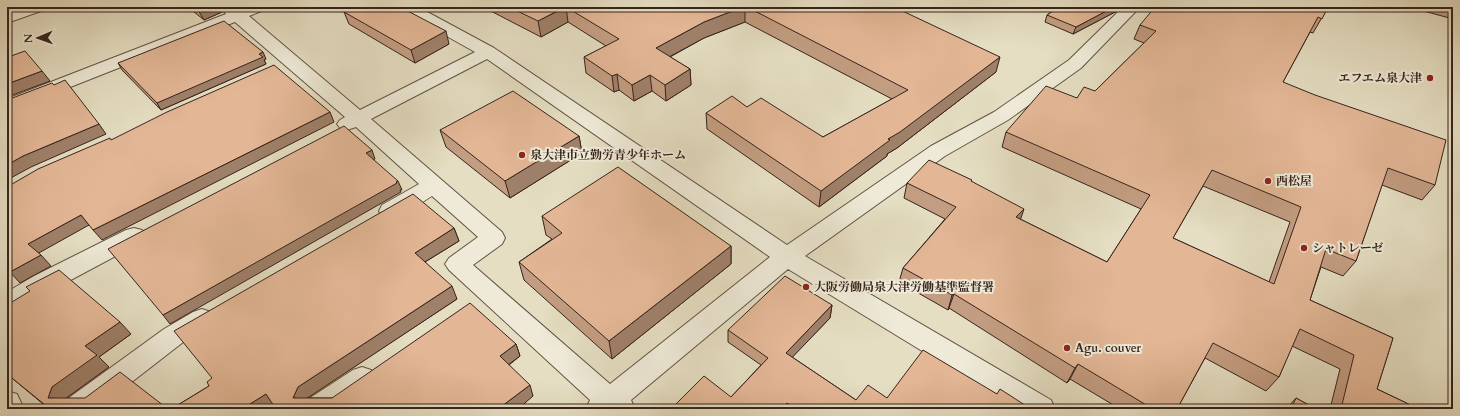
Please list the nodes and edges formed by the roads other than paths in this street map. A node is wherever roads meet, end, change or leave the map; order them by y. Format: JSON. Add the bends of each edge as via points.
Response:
{"nodes":[{"id":1,"x":38,"y":7,"type":"edge"},
{"id":2,"x":258,"y":7,"type":"edge"},
{"id":3,"x":406,"y":7,"type":"edge"},
{"id":4,"x":1132,"y":7,"type":"edge"},
{"id":5,"x":233,"y":11,"type":"edge"},
{"id":6,"x":7,"y":18,"type":"edge"},
{"id":7,"x":488,"y":52,"type":"junction"},
{"id":8,"x":291,"y":61,"type":"junction"},
{"id":9,"x":269,"y":70,"type":"edge"},
{"id":10,"x":7,"y":106,"type":"edge"},
{"id":11,"x":359,"y":118,"type":"junction"},
{"id":12,"x":331,"y":133,"type":"edge"},
{"id":13,"x":434,"y":185,"type":"junction"},
{"id":14,"x":372,"y":221,"type":"edge"},
{"id":15,"x":148,"y":228,"type":"edge"},
{"id":16,"x":787,"y":257,"type":"junction"},
{"id":17,"x":7,"y":304,"type":"edge"},
{"id":18,"x":221,"y":308,"type":"edge"},
{"id":19,"x":383,"y":364,"type":"edge"},
{"id":20,"x":7,"y":403,"type":"edge"},
{"id":21,"x":610,"y":406,"type":"edge"},
{"id":22,"x":10,"y":409,"type":"edge"},
{"id":23,"x":76,"y":409,"type":"edge"},
{"id":24,"x":317,"y":409,"type":"edge"},
{"id":25,"x":1041,"y":409,"type":"edge"}],
"edges":[{"from":1,"to":6,"type":"street"},
{"from":2,"to":5,"type":"street"},
{"from":3,"to":7,"type":"street"},
{"from":4,"to":16,"type":"street","via":[[1075,64],[1001,116],[938,151]]},
{"from":5,"to":8,"type":"street"},
{"from":5,"to":10,"type":"street"},
{"from":7,"to":11,"type":"street"},
{"from":7,"to":16,"type":"street"},
{"from":8,"to":9,"type":"street"},
{"from":8,"to":11,"type":"street"},
{"from":11,"to":12,"type":"street"},
{"from":11,"to":13,"type":"street"},
{"from":13,"to":14,"type":"street"},
{"from":13,"to":21,"type":"street","via":[[494,238],[457,264],[478,298]]},
{"from":15,"to":17,"type":"street"},
{"from":16,"to":21,"type":"street"},
{"from":16,"to":25,"type":"street"},
{"from":18,"to":23,"type":"street","via":[[173,336]]},
{"from":19,"to":24,"type":"street"},
{"from":20,"to":22,"type":"street"}]}
